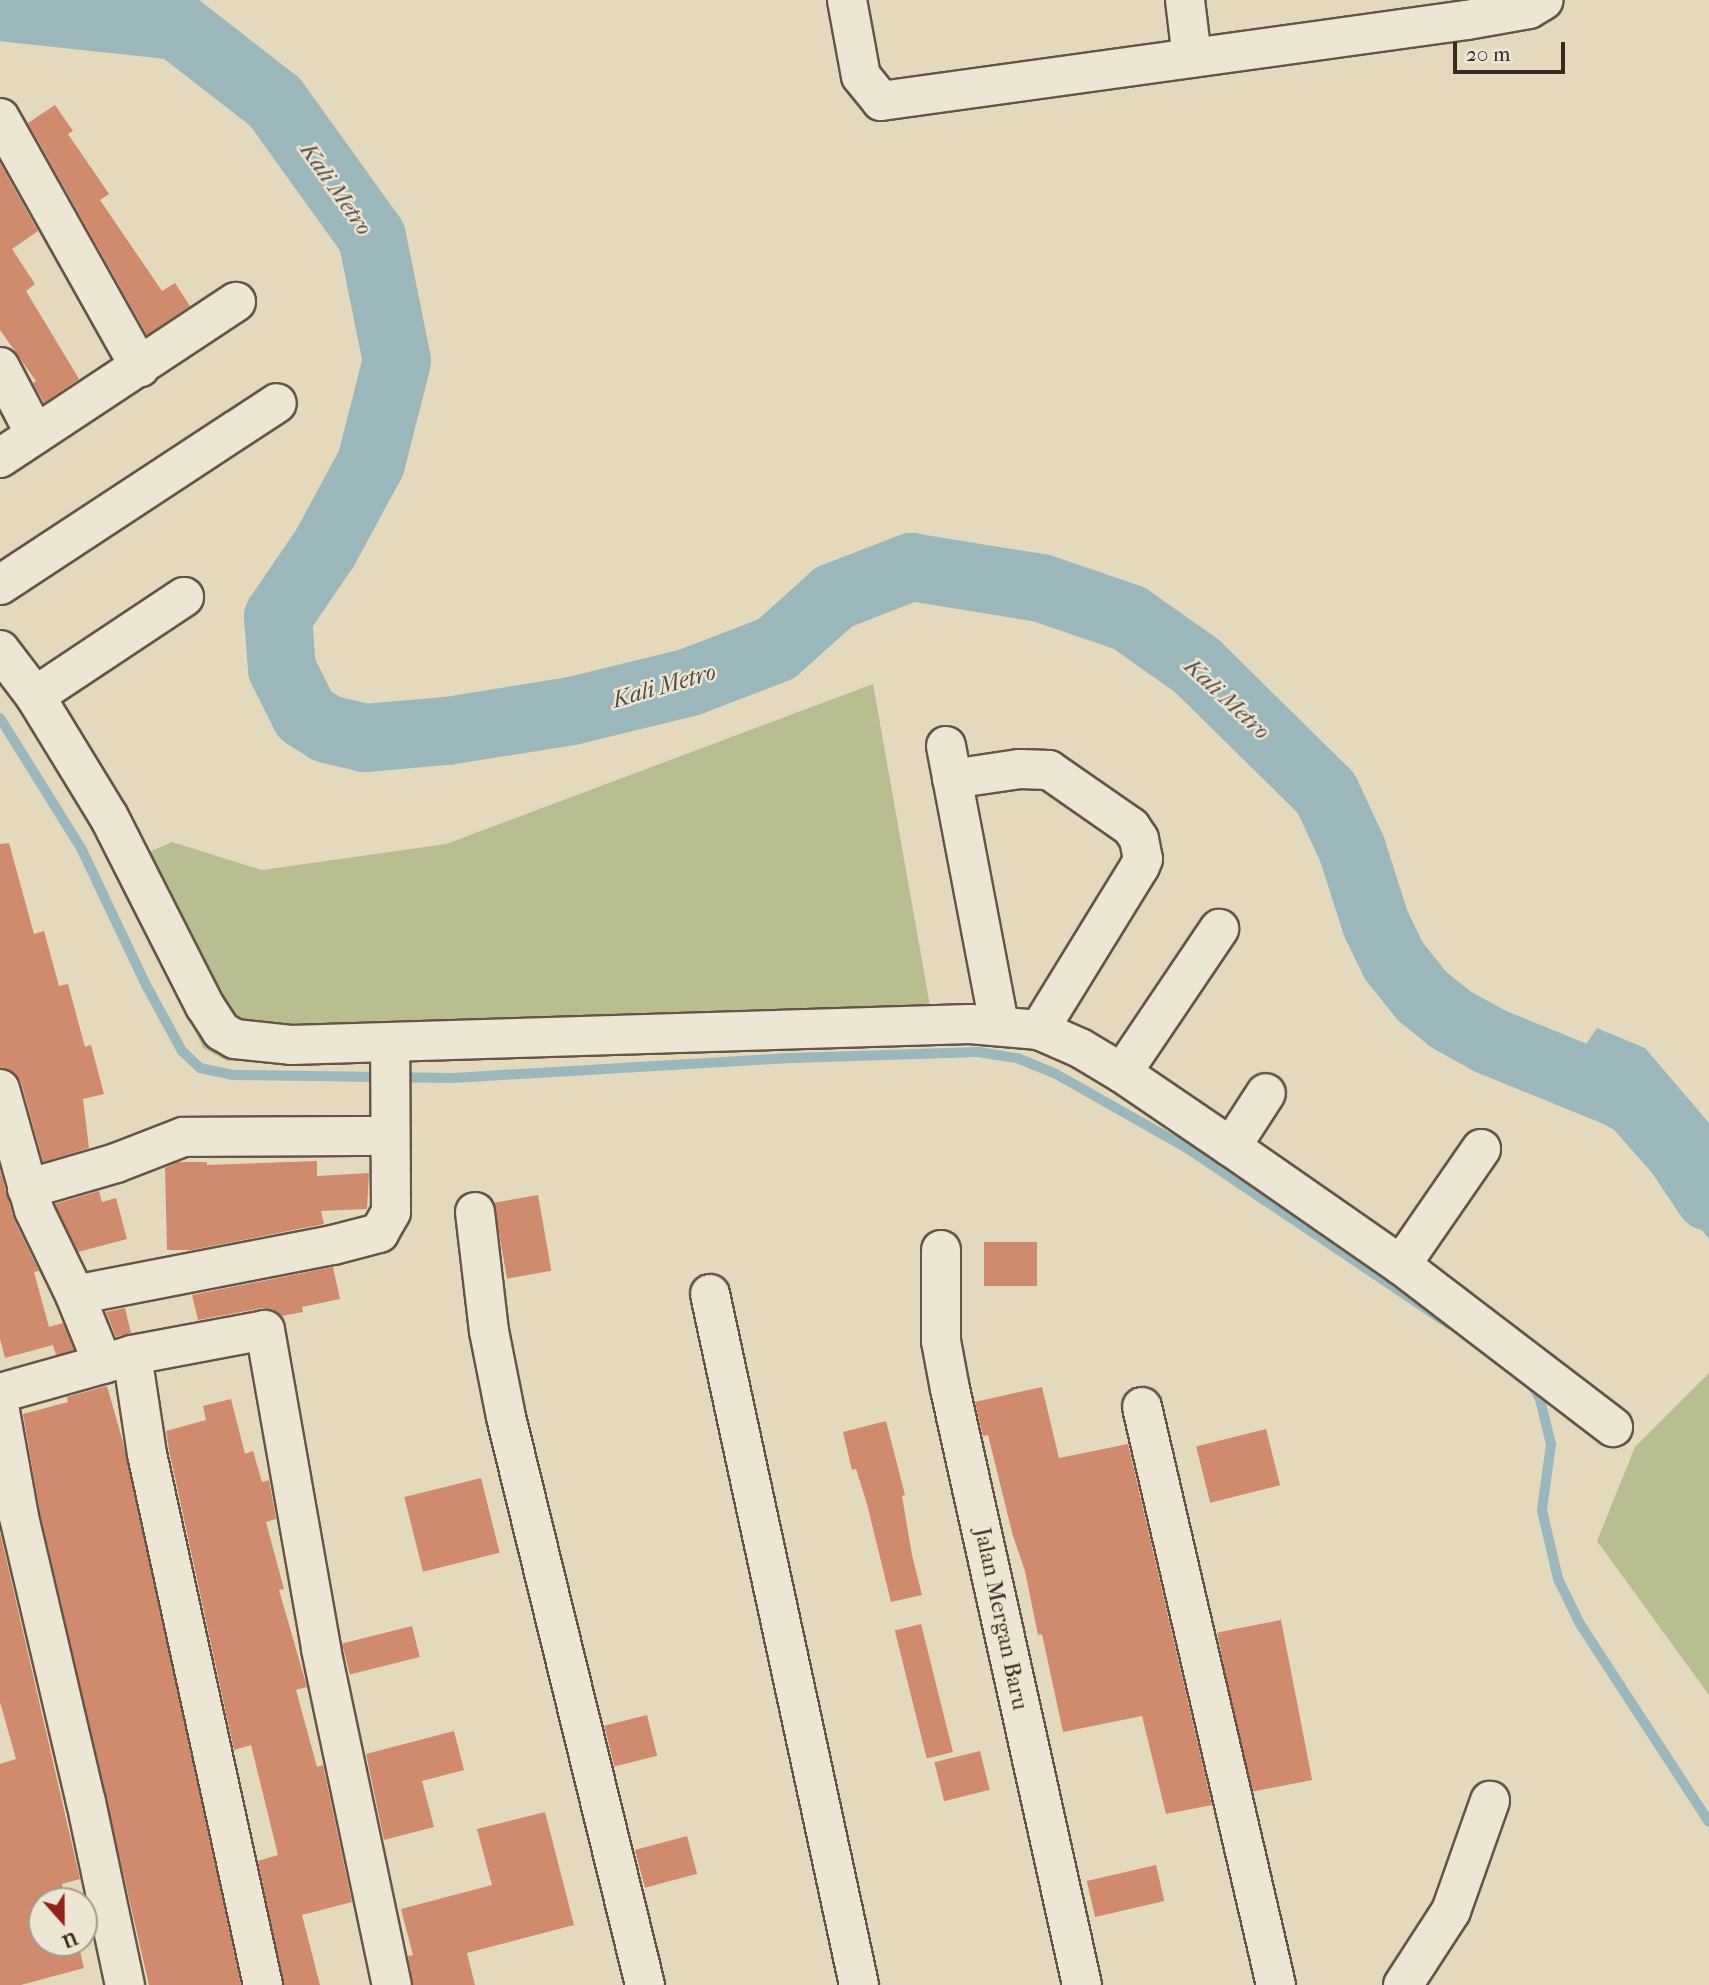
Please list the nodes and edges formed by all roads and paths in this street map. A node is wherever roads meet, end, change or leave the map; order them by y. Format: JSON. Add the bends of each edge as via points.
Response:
{"nodes":[{"id":1,"x":847,"y":0,"type":"edge"},
{"id":2,"x":1185,"y":0,"type":"edge"},
{"id":3,"x":1544,"y":0,"type":"edge"},
{"id":4,"x":1192,"y":58,"type":"junction"},
{"id":5,"x":0,"y":118,"type":"edge"},
{"id":6,"x":236,"y":302,"type":"dead end"},
{"id":7,"x":0,"y":367,"type":"edge"},
{"id":8,"x":140,"y":367,"type":"junction"},
{"id":9,"x":277,"y":403,"type":"dead end"},
{"id":10,"x":35,"y":434,"type":"junction"},
{"id":11,"x":0,"y":458,"type":"edge"},
{"id":12,"x":0,"y":585,"type":"edge"},
{"id":13,"x":184,"y":597,"type":"dead end"},
{"id":14,"x":0,"y":627,"type":"edge"},
{"id":15,"x":0,"y":650,"type":"edge"},
{"id":16,"x":40,"y":693,"type":"junction"},
{"id":17,"x":1219,"y":929,"type":"dead end"},
{"id":18,"x":999,"y":1025,"type":"junction"},
{"id":19,"x":1039,"y":1030,"type":"junction"},
{"id":20,"x":390,"y":1065,"type":"junction"},
{"id":21,"x":1122,"y":1073,"type":"junction"},
{"id":22,"x":0,"y":1089,"type":"edge"},
{"id":23,"x":1266,"y":1093,"type":"dead end"},
{"id":24,"x":390,"y":1136,"type":"junction"},
{"id":25,"x":1231,"y":1147,"type":"junction"},
{"id":26,"x":1481,"y":1149,"type":"dead end"},
{"id":27,"x":27,"y":1189,"type":"junction"},
{"id":28,"x":475,"y":1212,"type":"dead end"},
{"id":29,"x":941,"y":1250,"type":"dead end"},
{"id":30,"x":1402,"y":1265,"type":"junction"},
{"id":31,"x":710,"y":1294,"type":"dead end"},
{"id":32,"x":75,"y":1295,"type":"junction"},
{"id":33,"x":118,"y":1359,"type":"junction"},
{"id":34,"x":0,"y":1393,"type":"edge"},
{"id":35,"x":1142,"y":1407,"type":"dead end"},
{"id":36,"x":0,"y":1410,"type":"edge"},
{"id":37,"x":1613,"y":1427,"type":"dead end"},
{"id":38,"x":1490,"y":1801,"type":"dead end"},
{"id":39,"x":125,"y":1985,"type":"edge"},
{"id":40,"x":263,"y":1985,"type":"edge"},
{"id":41,"x":392,"y":1985,"type":"edge"},
{"id":42,"x":645,"y":1985,"type":"edge"},
{"id":43,"x":859,"y":1985,"type":"edge"},
{"id":44,"x":1082,"y":1985,"type":"edge"},
{"id":45,"x":1276,"y":1985,"type":"edge"},
{"id":46,"x":1403,"y":1985,"type":"edge"}],
"edges":[{"from":1,"to":4,"type":"street","via":[[861,76],[881,101]]},
{"from":2,"to":4,"type":"street"},
{"from":3,"to":4,"type":"street","via":[[1529,9],[1467,20]]},
{"from":5,"to":8,"type":"street"},
{"from":6,"to":8,"type":"street"},
{"from":7,"to":10,"type":"street"},
{"from":8,"to":10,"type":"street"},
{"from":9,"to":12,"type":"street"},
{"from":10,"to":11,"type":"street"},
{"from":13,"to":16,"type":"street"},
{"from":14,"to":16,"type":"street"},
{"from":15,"to":16,"type":"street"},
{"from":16,"to":20,"type":"street","via":[[221,1031],[235,1039]]},
{"from":17,"to":21,"type":"street"},
{"from":18,"to":19,"type":"street"},
{"from":18,"to":19,"type":"street","via":[[949,762],[1049,770],[1131,827],[1139,839],[1140,866]]},
{"from":18,"to":20,"type":"street"},
{"from":19,"to":21,"type":"street"},
{"from":20,"to":24,"type":"street"},
{"from":21,"to":25,"type":"street"},
{"from":22,"to":27,"type":"street"},
{"from":23,"to":25,"type":"street"},
{"from":24,"to":27,"type":"street","via":[[183,1137]]},
{"from":24,"to":32,"type":"street","via":[[391,1212],[379,1233]]},
{"from":25,"to":30,"type":"street"},
{"from":26,"to":30,"type":"street"},
{"from":27,"to":32,"type":"street"},
{"from":28,"to":42,"type":"street","via":[[488,1331],[506,1417]]},
{"from":29,"to":44,"type":"street","name":"Jalan Mergan Baru","via":[[941,1340],[950,1388]]},
{"from":30,"to":37,"type":"street"},
{"from":31,"to":43,"type":"street"},
{"from":32,"to":33,"type":"street"},
{"from":33,"to":34,"type":"street"},
{"from":33,"to":40,"type":"street","via":[[147,1454]]},
{"from":33,"to":41,"type":"street","via":[[265,1329],[321,1649]]},
{"from":35,"to":45,"type":"street"},
{"from":36,"to":39,"type":"street","via":[[24,1544]]},
{"from":38,"to":46,"type":"street","via":[[1451,1911]]}]}
